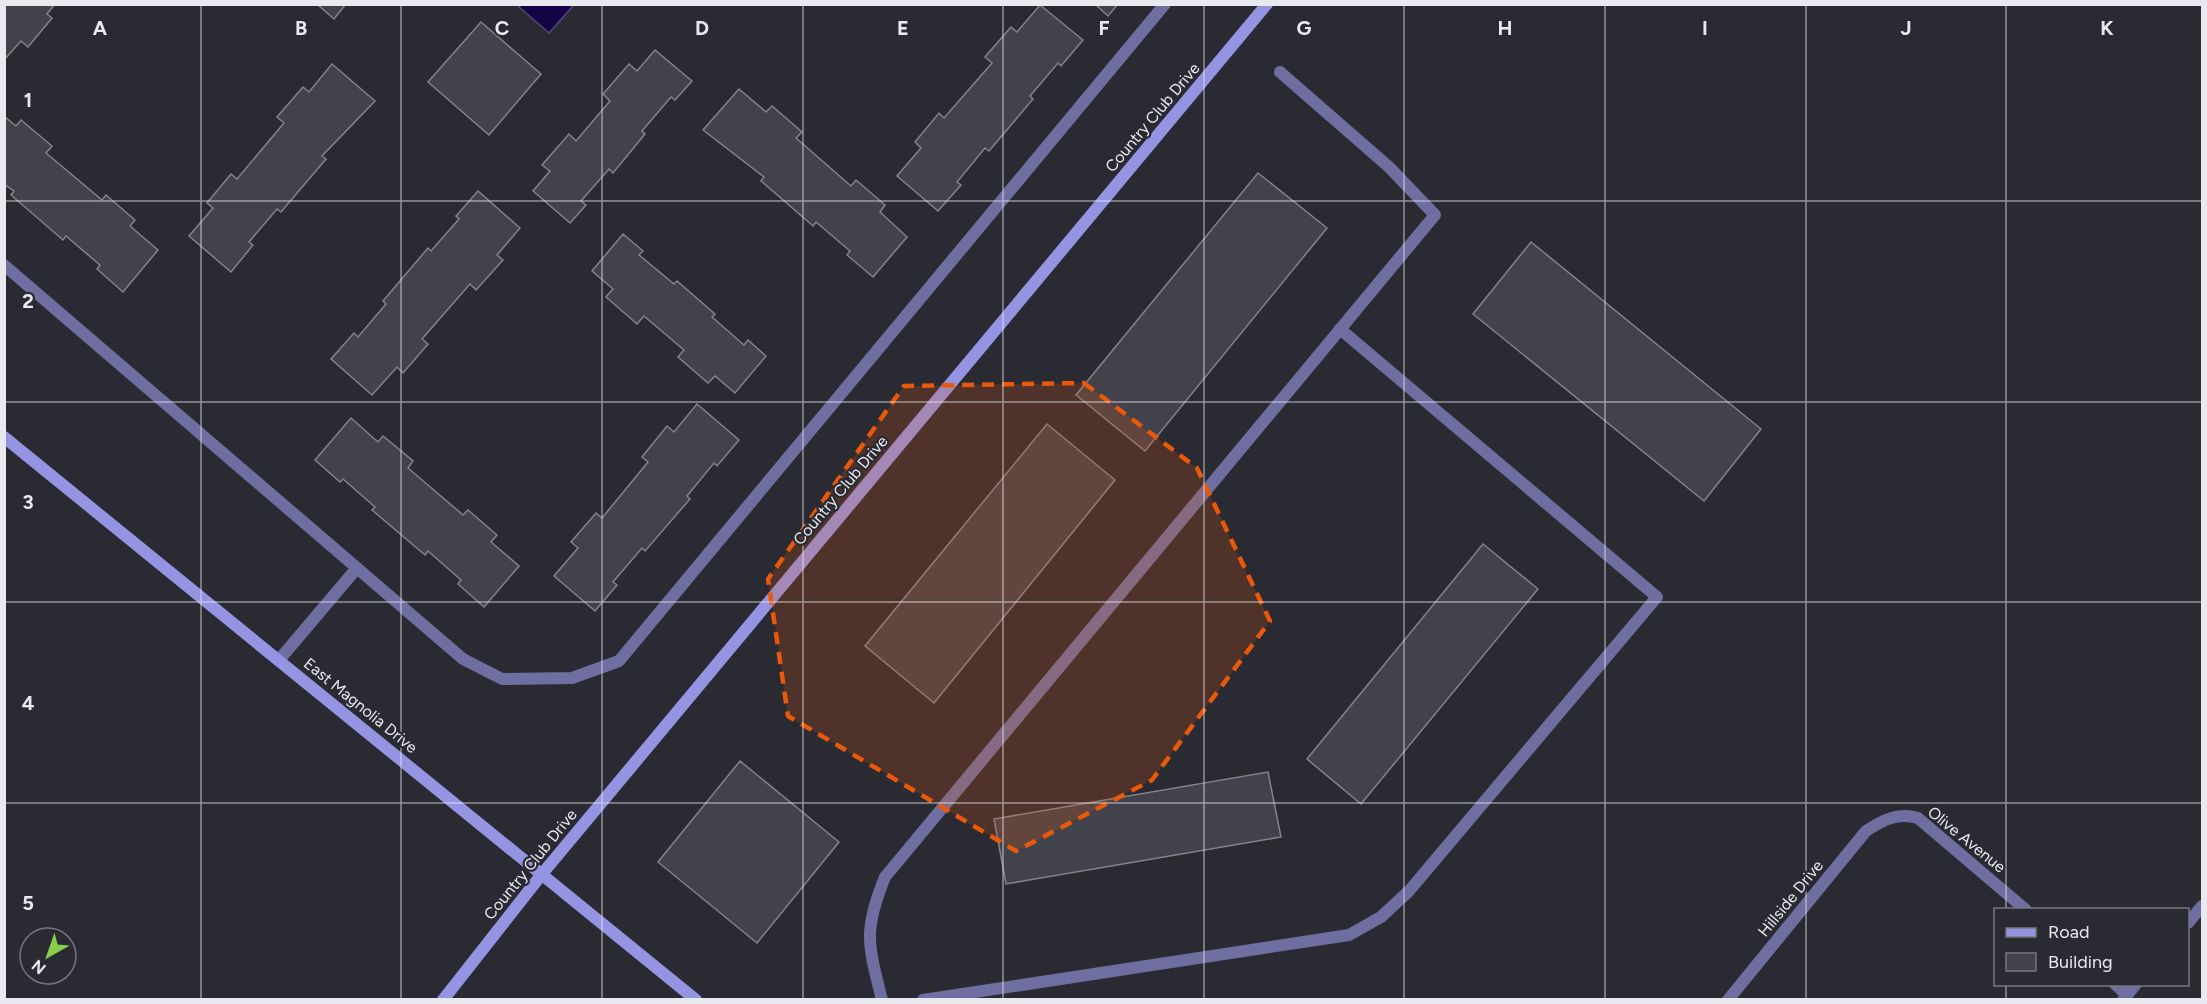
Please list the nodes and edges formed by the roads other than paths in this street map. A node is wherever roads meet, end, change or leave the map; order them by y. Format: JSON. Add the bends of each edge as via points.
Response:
{"nodes":[{"id":1,"x":1165,"y":4,"type":"edge"},
{"id":2,"x":1267,"y":4,"type":"edge"},
{"id":3,"x":1280,"y":72,"type":"dead end"},
{"id":4,"x":4,"y":265,"type":"edge"},
{"id":5,"x":1340,"y":329,"type":"junction"},
{"id":6,"x":4,"y":437,"type":"edge"},
{"id":7,"x":357,"y":568,"type":"junction"},
{"id":8,"x":279,"y":660,"type":"junction"},
{"id":9,"x":1881,"y":821,"type":"joint"},
{"id":10,"x":542,"y":874,"type":"junction"},
{"id":11,"x":2202,"y":906,"type":"edge"},
{"id":12,"x":2025,"y":908,"type":"edge"},
{"id":13,"x":2189,"y":921,"type":"edge"},
{"id":14,"x":443,"y":999,"type":"edge"},
{"id":15,"x":696,"y":999,"type":"edge"},
{"id":16,"x":882,"y":999,"type":"edge"},
{"id":17,"x":923,"y":999,"type":"edge"},
{"id":18,"x":1728,"y":999,"type":"edge"}],
"edges":[{"from":1,"to":7,"type":"street","via":[[619,661],[572,678],[502,679],[463,659]]},
{"from":2,"to":10,"type":"street","name":"Country Club Drive"},
{"from":3,"to":5,"type":"street","via":[[1389,167],[1435,215]]},
{"from":4,"to":7,"type":"street"},
{"from":5,"to":16,"type":"street","via":[[885,877],[872,910],[868,945]]},
{"from":5,"to":17,"type":"street","via":[[1657,597],[1409,891],[1365,926],[1348,935]]},
{"from":6,"to":8,"type":"street","name":"East Magnolia Drive"},
{"from":7,"to":8,"type":"street"},
{"from":8,"to":10,"type":"street","name":"East Magnolia Drive"},
{"from":9,"to":12,"type":"street","name":"Olive Avenue","via":[[1908,815],[1918,818]]},
{"from":9,"to":18,"type":"street","name":"Hillside Drive","via":[[1866,831]]},
{"from":10,"to":14,"type":"street","name":"Country Club Drive"},
{"from":10,"to":15,"type":"street","name":"East Magnolia Drive"},
{"from":11,"to":13,"type":"street"}]}
